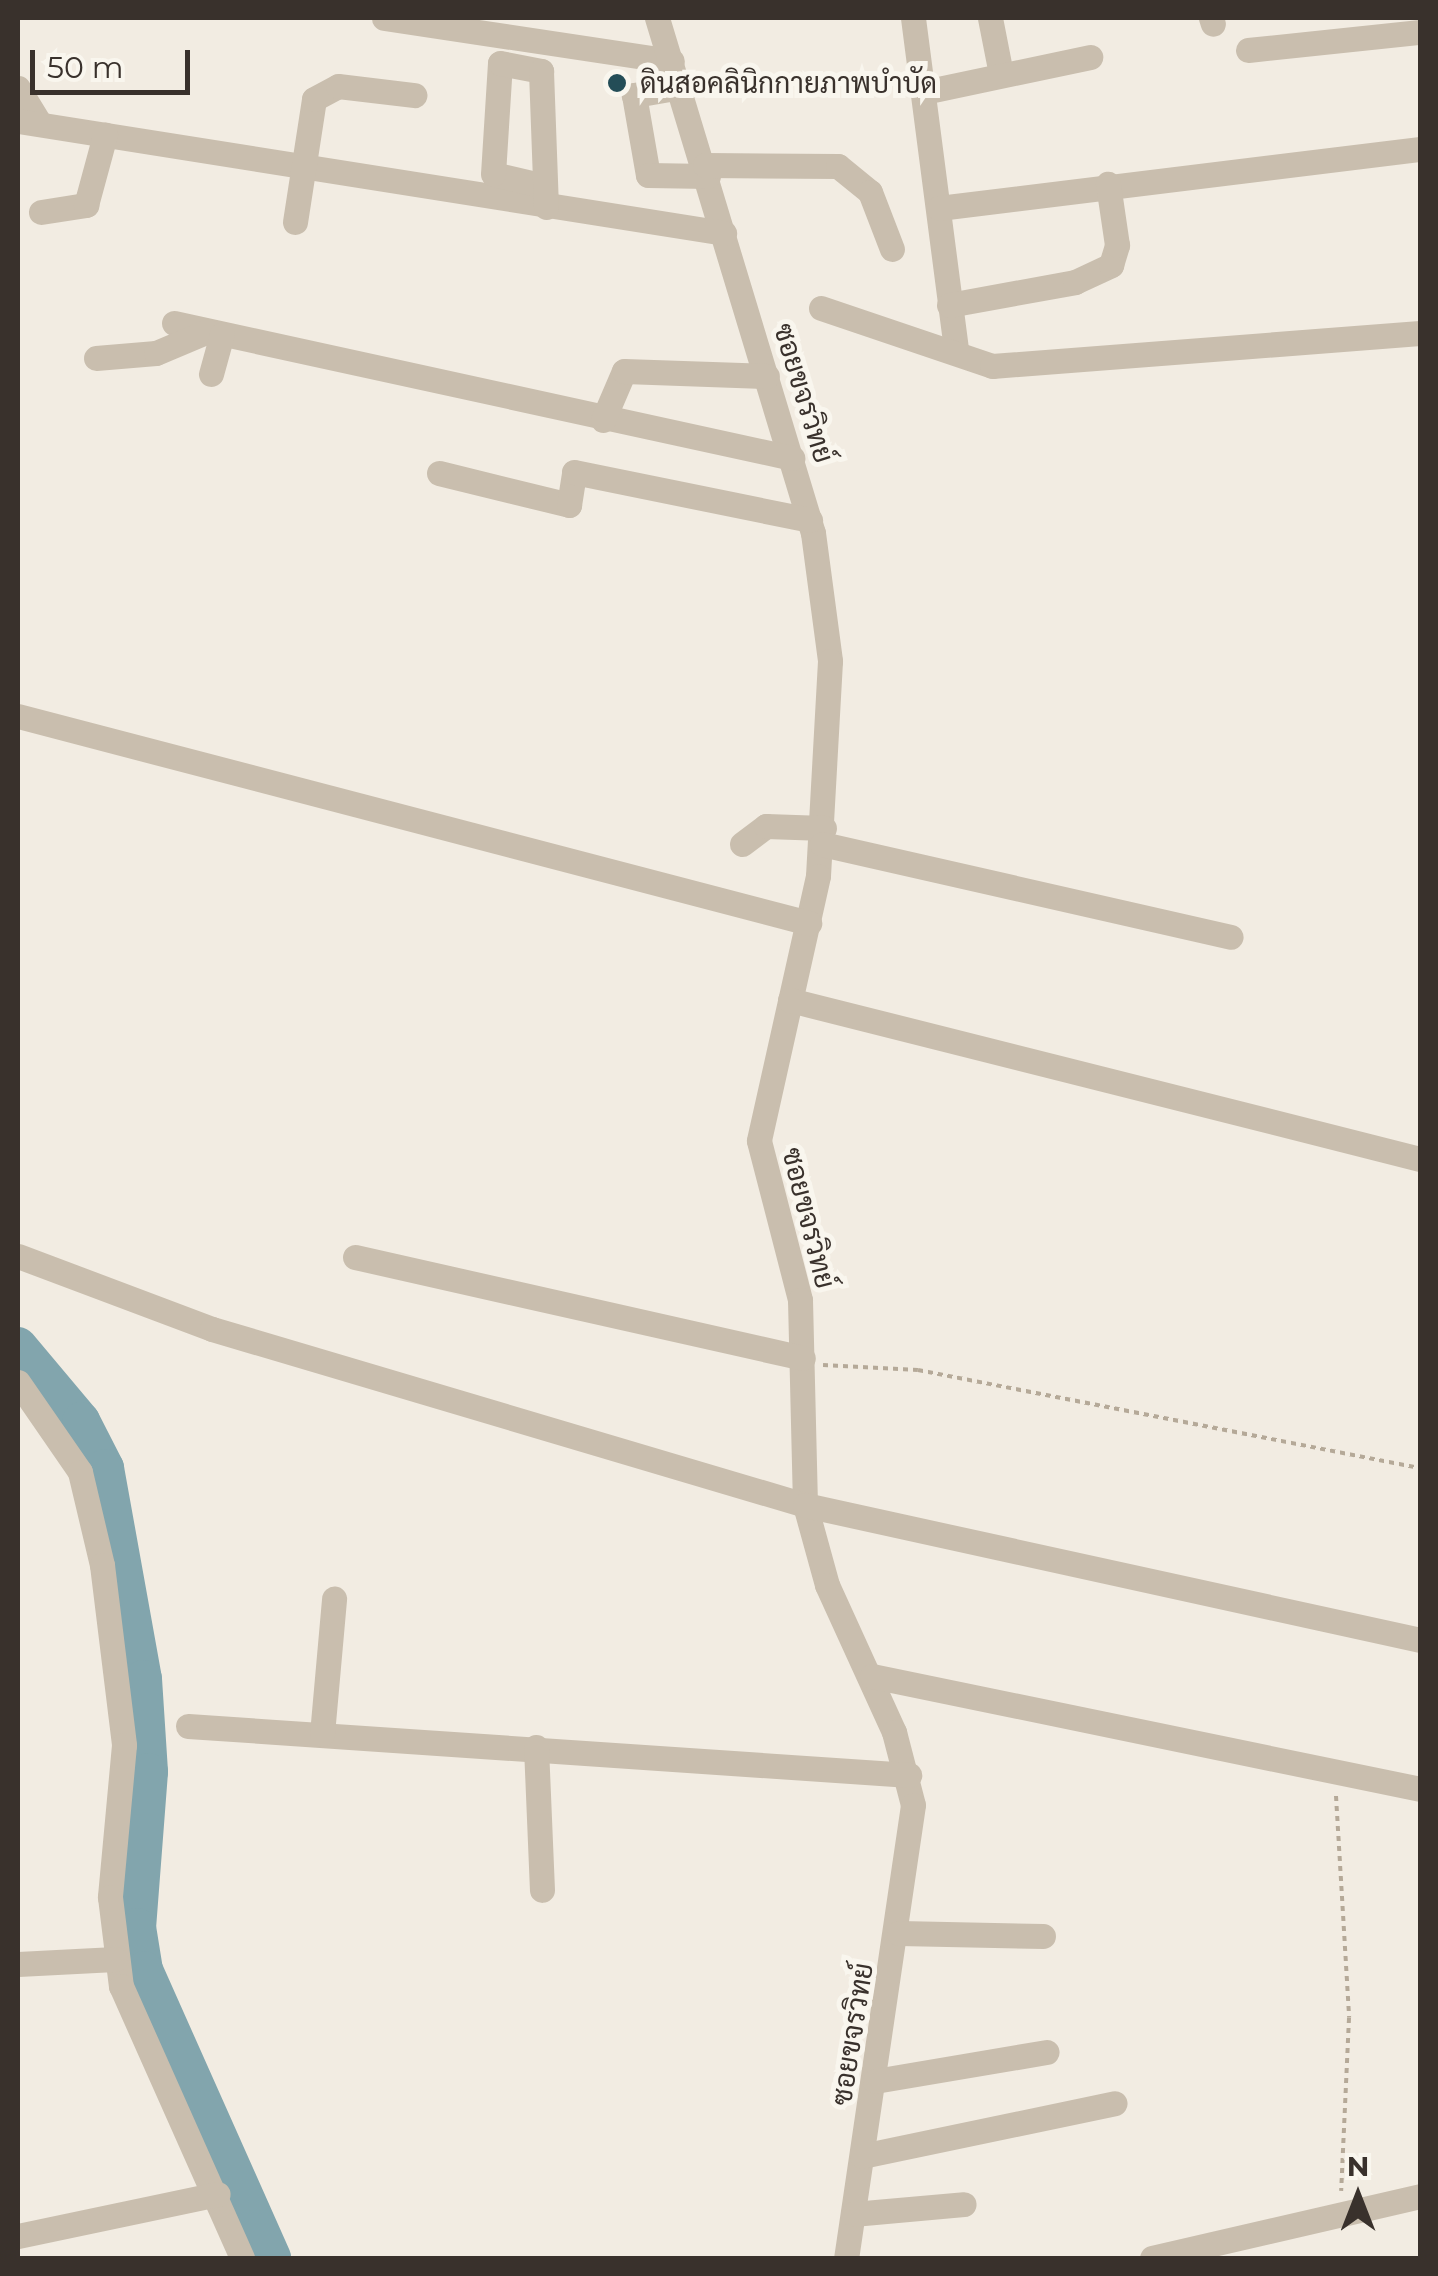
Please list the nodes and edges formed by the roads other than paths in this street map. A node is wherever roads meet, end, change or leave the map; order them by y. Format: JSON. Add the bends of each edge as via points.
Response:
{"nodes":[{"id":1,"x":384,"y":18,"type":"edge"},
{"id":2,"x":657,"y":18,"type":"edge"},
{"id":3,"x":913,"y":18,"type":"edge"},
{"id":4,"x":990,"y":18,"type":"edge"},
{"id":5,"x":1420,"y":32,"type":"edge"},
{"id":6,"x":1248,"y":50,"type":"dead end"},
{"id":7,"x":1090,"y":58,"type":"dead end"},
{"id":8,"x":672,"y":61,"type":"junction"},
{"id":9,"x":1001,"y":74,"type":"junction"},
{"id":10,"x":681,"y":87,"type":"junction"},
{"id":11,"x":18,"y":88,"type":"edge"},
{"id":12,"x":924,"y":92,"type":"junction"},
{"id":13,"x":414,"y":95,"type":"dead end"},
{"id":14,"x":29,"y":122,"type":"edge"},
{"id":15,"x":106,"y":135,"type":"junction"},
{"id":16,"x":1420,"y":149,"type":"edge"},
{"id":17,"x":303,"y":168,"type":"junction"},
{"id":18,"x":706,"y":170,"type":"junction"},
{"id":19,"x":1108,"y":184,"type":"junction"},
{"id":20,"x":545,"y":196,"type":"junction"},
{"id":21,"x":940,"y":208,"type":"junction"},
{"id":22,"x":42,"y":212,"type":"dead end"},
{"id":23,"x":295,"y":222,"type":"dead end"},
{"id":24,"x":724,"y":234,"type":"junction"},
{"id":25,"x":892,"y":249,"type":"dead end"},
{"id":26,"x":949,"y":306,"type":"junction"},
{"id":27,"x":821,"y":308,"type":"dead end"},
{"id":28,"x":174,"y":323,"type":"dead end"},
{"id":29,"x":215,"y":332,"type":"junction"},
{"id":30,"x":1420,"y":333,"type":"edge"},
{"id":31,"x":956,"y":350,"type":"junction"},
{"id":32,"x":96,"y":358,"type":"dead end"},
{"id":33,"x":211,"y":374,"type":"dead end"},
{"id":34,"x":767,"y":376,"type":"junction"},
{"id":35,"x":603,"y":420,"type":"junction"},
{"id":36,"x":792,"y":458,"type":"junction"},
{"id":37,"x":439,"y":473,"type":"dead end"},
{"id":38,"x":810,"y":520,"type":"junction"},
{"id":39,"x":18,"y":716,"type":"edge"},
{"id":40,"x":823,"y":836,"type":"junction"},
{"id":41,"x":742,"y":844,"type":"dead end"},
{"id":42,"x":809,"y":923,"type":"junction"},
{"id":43,"x":1230,"y":937,"type":"dead end"},
{"id":44,"x":790,"y":1000,"type":"junction"},
{"id":45,"x":1420,"y":1160,"type":"edge"},
{"id":46,"x":18,"y":1256,"type":"edge"},
{"id":47,"x":355,"y":1256,"type":"dead end"},
{"id":48,"x":804,"y":1361,"type":"junction"},
{"id":49,"x":18,"y":1382,"type":"edge"},
{"id":50,"x":805,"y":1505,"type":"junction"},
{"id":51,"x":334,"y":1599,"type":"dead end"},
{"id":52,"x":1420,"y":1640,"type":"edge"},
{"id":53,"x":872,"y":1676,"type":"junction"},
{"id":54,"x":188,"y":1726,"type":"dead end"},
{"id":55,"x":322,"y":1734,"type":"junction"},
{"id":56,"x":536,"y":1747,"type":"junction"},
{"id":57,"x":908,"y":1776,"type":"junction"},
{"id":58,"x":1420,"y":1789,"type":"edge"},
{"id":59,"x":542,"y":1890,"type":"dead end"},
{"id":60,"x":899,"y":1932,"type":"junction"},
{"id":61,"x":1042,"y":1936,"type":"dead end"},
{"id":62,"x":115,"y":1959,"type":"junction"},
{"id":63,"x":18,"y":1964,"type":"edge"},
{"id":64,"x":1047,"y":2052,"type":"dead end"},
{"id":65,"x":875,"y":2082,"type":"junction"},
{"id":66,"x":1116,"y":2103,"type":"dead end"},
{"id":67,"x":862,"y":2156,"type":"junction"},
{"id":68,"x":218,"y":2194,"type":"junction"},
{"id":69,"x":1420,"y":2196,"type":"edge"},
{"id":70,"x":964,"y":2204,"type":"dead end"},
{"id":71,"x":853,"y":2214,"type":"junction"},
{"id":72,"x":18,"y":2236,"type":"edge"},
{"id":73,"x":242,"y":2258,"type":"edge"},
{"id":74,"x":846,"y":2258,"type":"edge"},
{"id":75,"x":1152,"y":2258,"type":"edge"}],
"edges":[{"from":1,"to":8,"type":"street"},
{"from":2,"to":8,"type":"street","name":"ซอยขจรวิทย์"},
{"from":3,"to":12,"type":"street"},
{"from":4,"to":9,"type":"street"},
{"from":5,"to":6,"type":"street"},
{"from":7,"to":9,"type":"street"},
{"from":8,"to":10,"type":"street","name":"ซอยขจรวิทย์"},
{"from":9,"to":12,"type":"street"},
{"from":10,"to":18,"type":"street","name":"ซอยขจรวิทย์"},
{"from":10,"to":18,"type":"street","via":[[634,95],[648,175],[664,182]]},
{"from":11,"to":14,"type":"street"},
{"from":12,"to":21,"type":"street"},
{"from":13,"to":17,"type":"street","via":[[324,89],[314,99]]},
{"from":14,"to":15,"type":"street"},
{"from":15,"to":17,"type":"street"},
{"from":15,"to":22,"type":"street","via":[[86,204]]},
{"from":16,"to":19,"type":"street"},
{"from":17,"to":20,"type":"street"},
{"from":17,"to":23,"type":"street"},
{"from":18,"to":24,"type":"street","name":"ซอยขจรวิทย์"},
{"from":18,"to":25,"type":"street","via":[[838,166],[870,192]]},
{"from":19,"to":21,"type":"street"},
{"from":19,"to":26,"type":"street","via":[[1118,245],[1111,265],[1075,282]]},
{"from":20,"to":20,"type":"street","via":[[541,71],[500,64],[493,174]]},
{"from":20,"to":24,"type":"street"},
{"from":21,"to":26,"type":"street"},
{"from":24,"to":34,"type":"street","name":"ซอยขจรวิทย์"},
{"from":26,"to":31,"type":"street"},
{"from":27,"to":31,"type":"street"},
{"from":28,"to":29,"type":"street"},
{"from":29,"to":32,"type":"street","via":[[156,353]]},
{"from":29,"to":33,"type":"street"},
{"from":29,"to":35,"type":"street"},
{"from":30,"to":31,"type":"street","via":[[992,366]]},
{"from":34,"to":35,"type":"street","via":[[624,371]]},
{"from":34,"to":36,"type":"street","name":"ซอยขจรวิทย์"},
{"from":35,"to":36,"type":"street"},
{"from":36,"to":38,"type":"street","name":"ซอยขจรวิทย์"},
{"from":37,"to":38,"type":"street","via":[[569,505],[574,472]]},
{"from":38,"to":40,"type":"street","name":"ซอยขจรวิทย์","via":[[830,661]]},
{"from":39,"to":42,"type":"street"},
{"from":40,"to":41,"type":"street","via":[[766,826]]},
{"from":40,"to":42,"type":"street","name":"ซอยขจรวิทย์"},
{"from":40,"to":43,"type":"street"},
{"from":42,"to":44,"type":"street","name":"ซอยขจรวิทย์"},
{"from":44,"to":45,"type":"street"},
{"from":44,"to":48,"type":"street","name":"ซอยขจรวิทย์","via":[[759,1141],[800,1300]]},
{"from":46,"to":50,"type":"street","via":[[212,1329]]},
{"from":47,"to":48,"type":"street"},
{"from":48,"to":50,"type":"street","name":"ซอยขจรวิทย์"},
{"from":49,"to":62,"type":"street","via":[[80,1472],[102,1565],[124,1756],[110,1898]]},
{"from":50,"to":52,"type":"street"},
{"from":50,"to":53,"type":"street","name":"ซอยขจรวิทย์","via":[[828,1585]]},
{"from":51,"to":55,"type":"street"},
{"from":53,"to":57,"type":"street","name":"ซอยขจรวิทย์"},
{"from":53,"to":58,"type":"street"},
{"from":54,"to":55,"type":"street"},
{"from":55,"to":56,"type":"street"},
{"from":56,"to":57,"type":"street"},
{"from":56,"to":59,"type":"street"},
{"from":57,"to":60,"type":"street","name":"ซอยขจรวิทย์","via":[[914,1833]]},
{"from":60,"to":61,"type":"street"},
{"from":60,"to":65,"type":"street","name":"ซอยขจรวิทย์"},
{"from":62,"to":63,"type":"street"},
{"from":62,"to":68,"type":"street","via":[[133,2023]]},
{"from":64,"to":65,"type":"street"},
{"from":65,"to":67,"type":"street","name":"ซอยขจรวิทย์"},
{"from":66,"to":67,"type":"street"},
{"from":67,"to":71,"type":"street","name":"ซอยขจรวิทย์"},
{"from":68,"to":72,"type":"street"},
{"from":68,"to":73,"type":"street"},
{"from":69,"to":75,"type":"street"},
{"from":70,"to":71,"type":"street"},
{"from":71,"to":74,"type":"street","name":"ซอยขจรวิทย์"}]}
